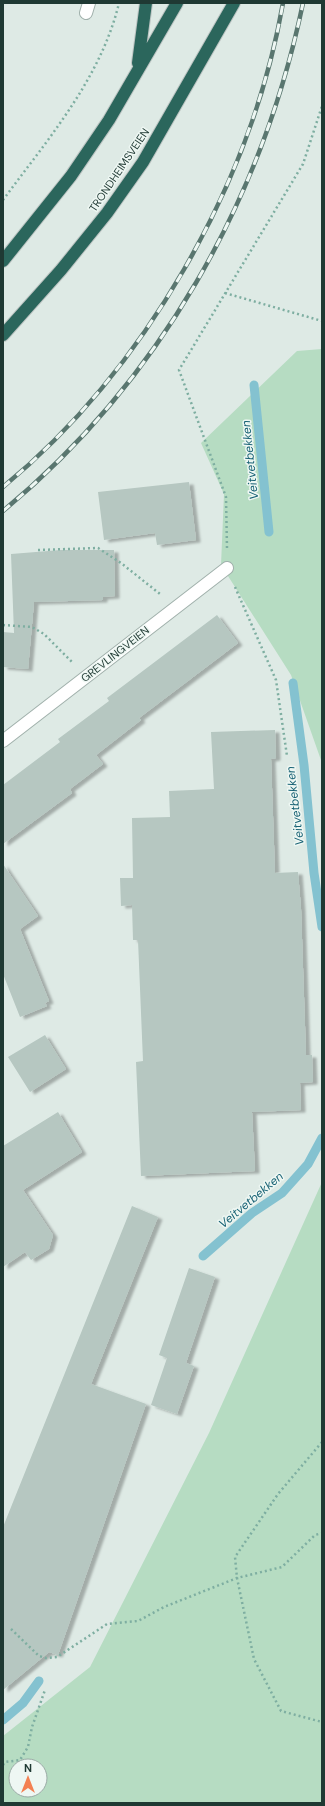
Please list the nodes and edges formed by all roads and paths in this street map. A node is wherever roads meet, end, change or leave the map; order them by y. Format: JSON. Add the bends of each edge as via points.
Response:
{"nodes":[{"id":1,"x":119,"y":3,"type":"edge"},
{"id":2,"x":146,"y":3,"type":"edge"},
{"id":3,"x":177,"y":3,"type":"edge"},
{"id":4,"x":234,"y":3,"type":"edge"},
{"id":5,"x":136,"y":74,"type":"junction"},
{"id":6,"x":322,"y":106,"type":"edge"},
{"id":7,"x":3,"y":200,"type":"edge"},
{"id":8,"x":3,"y":261,"type":"edge"},
{"id":9,"x":225,"y":293,"type":"junction"},
{"id":10,"x":322,"y":321,"type":"edge"},
{"id":11,"x":3,"y":335,"type":"edge"},
{"id":12,"x":38,"y":550,"type":"dead end"},
{"id":13,"x":227,"y":568,"type":"junction"},
{"id":14,"x":176,"y":607,"type":"junction"},
{"id":15,"x":3,"y":625,"type":"edge"},
{"id":16,"x":86,"y":677,"type":"junction"},
{"id":17,"x":3,"y":741,"type":"edge"},
{"id":18,"x":287,"y":756,"type":"dead end"},
{"id":19,"x":322,"y":1442,"type":"edge"},
{"id":20,"x":322,"y":1533,"type":"edge"},
{"id":21,"x":236,"y":1578,"type":"junction"},
{"id":22,"x":11,"y":1629,"type":"dead end"},
{"id":23,"x":45,"y":1690,"type":"dead end"},
{"id":24,"x":322,"y":1722,"type":"edge"},
{"id":25,"x":3,"y":1765,"type":"edge"}],
"edges":[{"from":1,"to":7,"type":"path","via":[[105,47],[85,85]]},
{"from":2,"to":5,"type":"highway"},
{"from":3,"to":5,"type":"highway"},
{"from":4,"to":11,"type":"highway","name":"TRONDHEIMSVEIEN","via":[[139,168],[61,270]]},
{"from":5,"to":8,"type":"highway","via":[[71,176]]},
{"from":6,"to":9,"type":"path","via":[[303,164]]},
{"from":9,"to":10,"type":"path"},
{"from":9,"to":13,"type":"path","via":[[179,370],[226,497]]},
{"from":12,"to":14,"type":"path","via":[[98,548]]},
{"from":13,"to":14,"type":"street","name":"GREVLINGVEIEN"},
{"from":13,"to":18,"type":"path","via":[[276,680]]},
{"from":14,"to":16,"type":"street","name":"GREVLINGVEIEN"},
{"from":15,"to":16,"type":"path","via":[[32,627],[44,634]]},
{"from":16,"to":17,"type":"street","name":"GREVLINGVEIEN"},
{"from":19,"to":21,"type":"path","via":[[278,1494],[235,1557]]},
{"from":20,"to":21,"type":"path","via":[[315,1535],[282,1567]]},
{"from":21,"to":22,"type":"path","via":[[164,1607],[138,1621],[107,1624],[57,1657],[39,1656]]},
{"from":21,"to":24,"type":"path","via":[[254,1659],[281,1711]]},
{"from":23,"to":25,"type":"path","via":[[28,1747],[20,1760],[5,1762]]}]}
